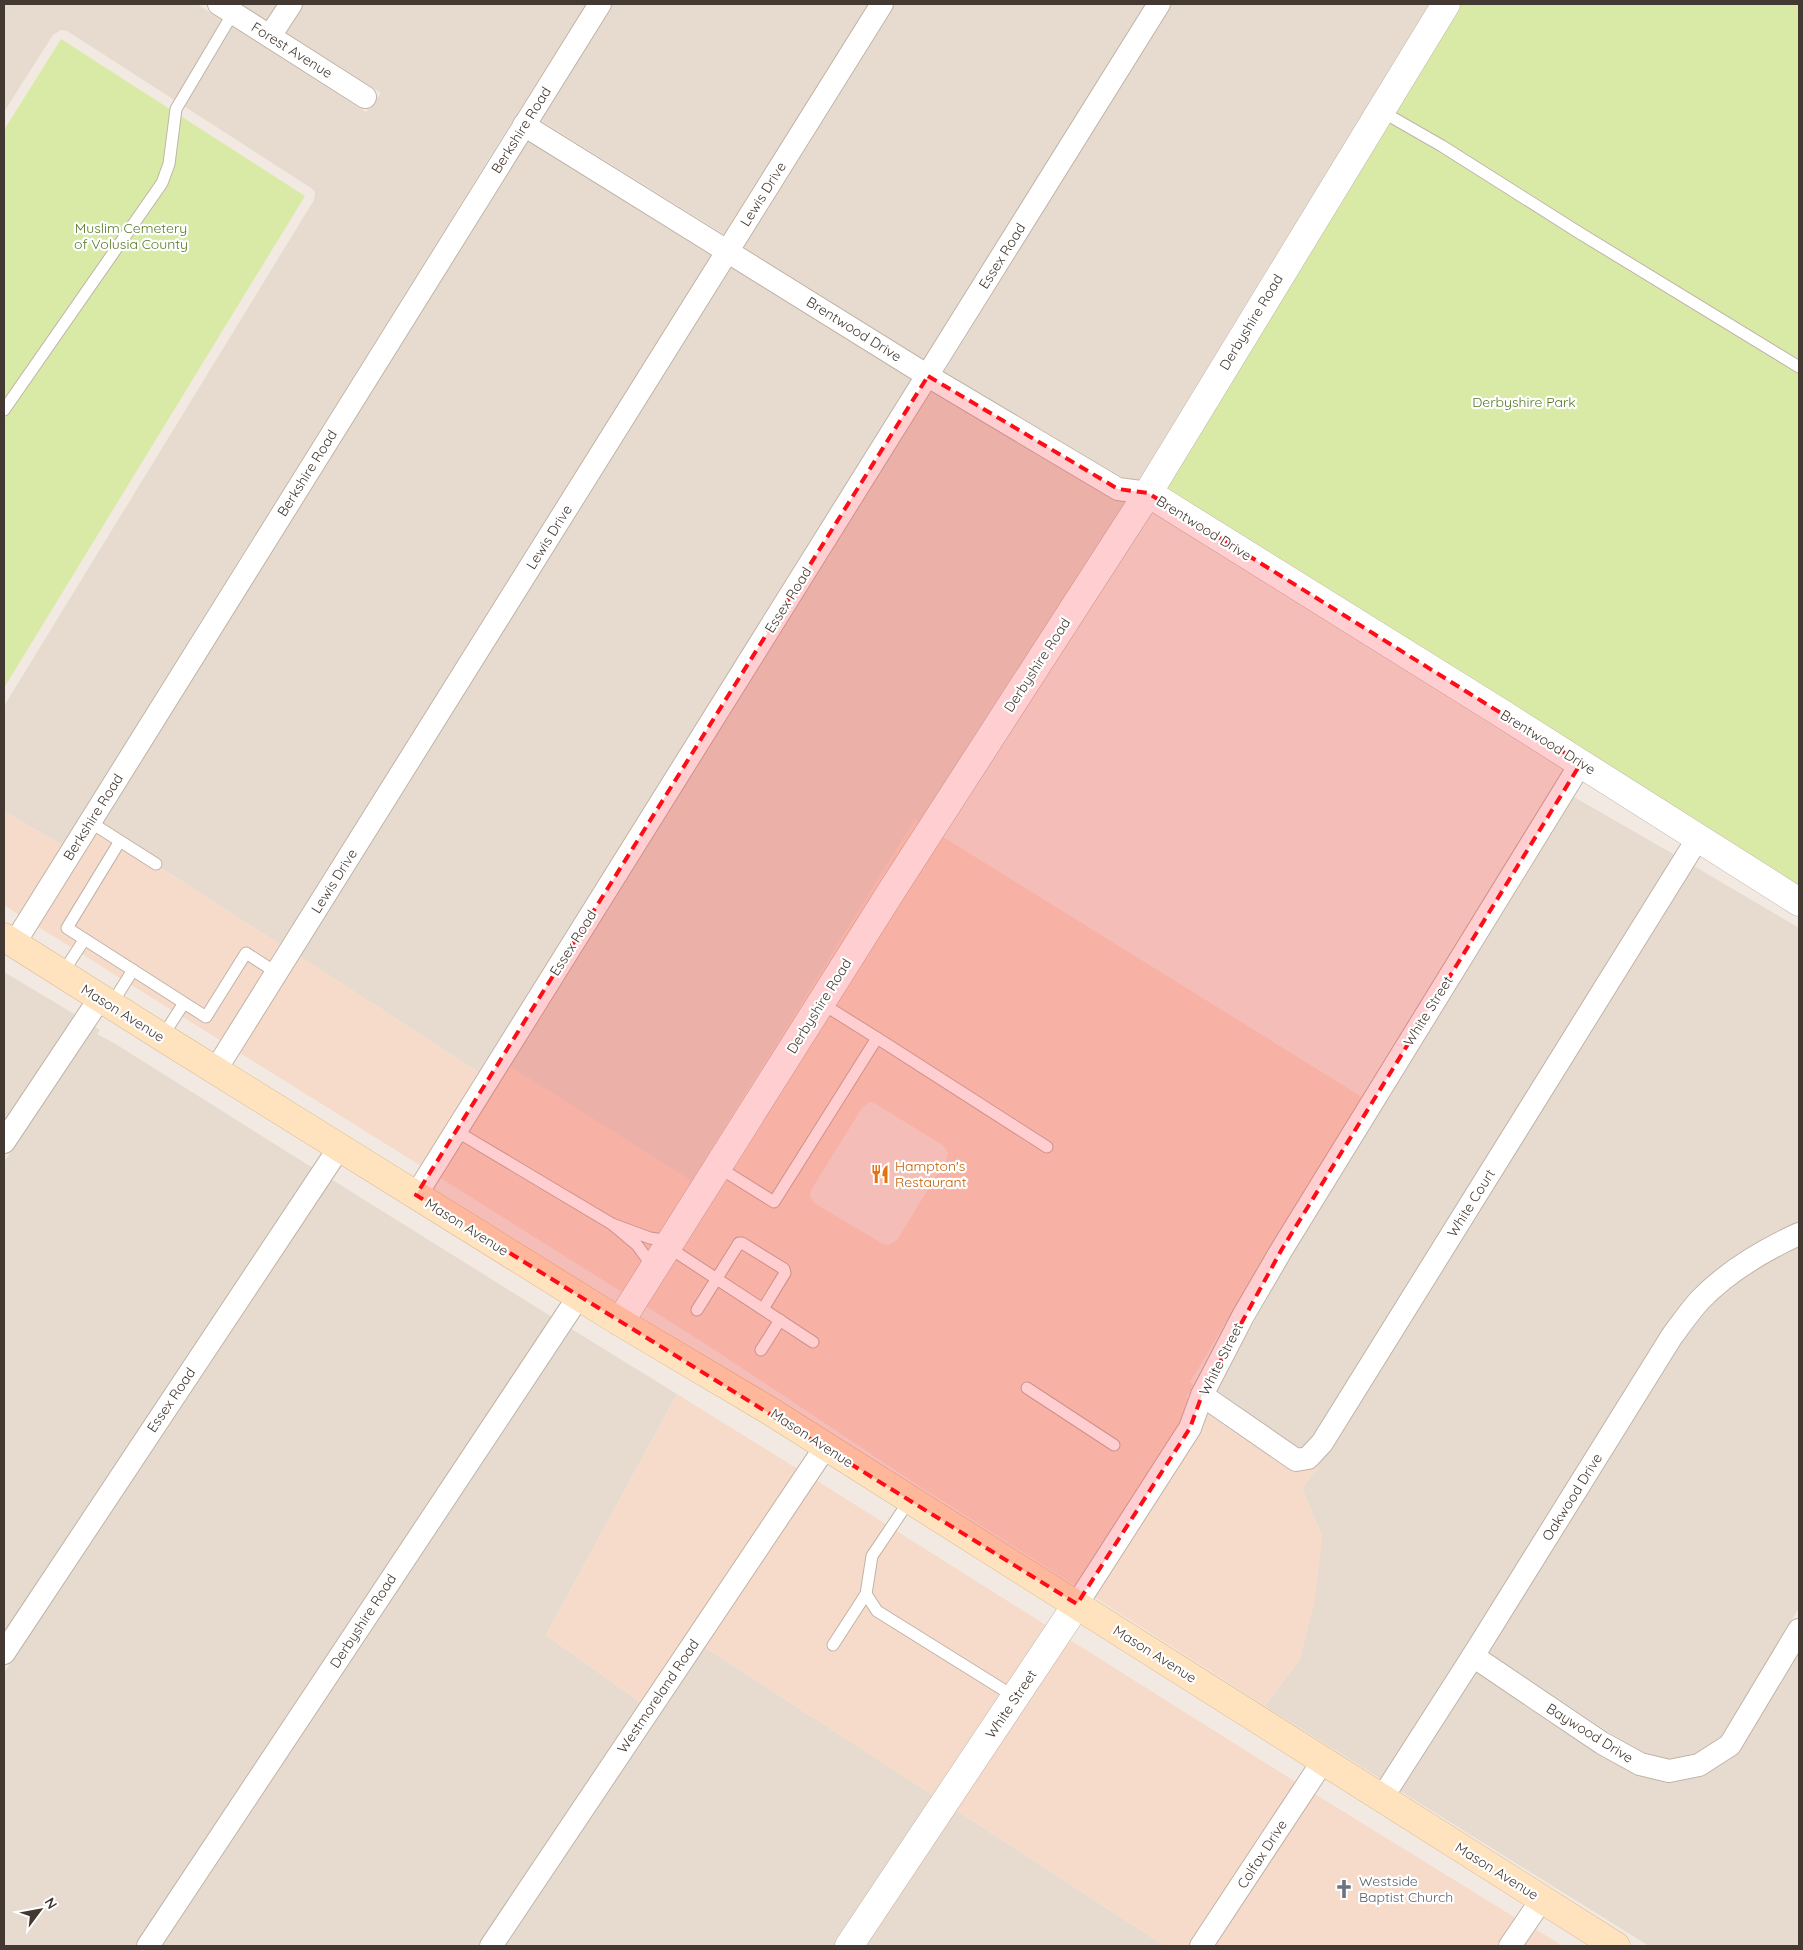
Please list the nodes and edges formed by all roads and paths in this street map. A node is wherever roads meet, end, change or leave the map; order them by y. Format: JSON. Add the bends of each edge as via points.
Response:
{"nodes":[{"id":1,"x":291,"y":4,"type":"edge"},
{"id":2,"x":600,"y":4,"type":"edge"},
{"id":3,"x":882,"y":4,"type":"edge"},
{"id":4,"x":1159,"y":4,"type":"edge"},
{"id":5,"x":1446,"y":4,"type":"edge"},
{"id":6,"x":226,"y":8,"type":"edge"},
{"id":7,"x":270,"y":36,"type":"junction"},
{"id":8,"x":365,"y":97,"type":"dead end"},
{"id":9,"x":1380,"y":110,"type":"junction"},
{"id":10,"x":524,"y":125,"type":"junction"},
{"id":11,"x":728,"y":250,"type":"junction"},
{"id":12,"x":1799,"y":367,"type":"edge"},
{"id":13,"x":928,"y":376,"type":"junction"},
{"id":14,"x":4,"y":410,"type":"edge"},
{"id":15,"x":1148,"y":493,"type":"junction"},
{"id":16,"x":1582,"y":763,"type":"junction"},
{"id":17,"x":90,"y":822,"type":"junction"},
{"id":18,"x":1698,"y":838,"type":"junction"},
{"id":19,"x":120,"y":841,"type":"junction"},
{"id":20,"x":156,"y":864,"type":"dead end"},
{"id":21,"x":1799,"y":902,"type":"edge"},
{"id":22,"x":9,"y":940,"type":"edge"},
{"id":23,"x":84,"y":940,"type":"junction"},
{"id":24,"x":133,"y":970,"type":"junction"},
{"id":25,"x":277,"y":973,"type":"junction"},
{"id":26,"x":62,"y":974,"type":"junction"},
{"id":27,"x":105,"y":1002,"type":"junction"},
{"id":28,"x":184,"y":1003,"type":"junction"},
{"id":29,"x":821,"y":1003,"type":"junction"},
{"id":30,"x":162,"y":1037,"type":"junction"},
{"id":31,"x":877,"y":1038,"type":"junction"},
{"id":32,"x":215,"y":1071,"type":"junction"},
{"id":33,"x":456,"y":1131,"type":"junction"},
{"id":34,"x":4,"y":1142,"type":"edge"},
{"id":35,"x":1047,"y":1147,"type":"dead end"},
{"id":36,"x":339,"y":1148,"type":"junction"},
{"id":37,"x":718,"y":1167,"type":"junction"},
{"id":38,"x":416,"y":1195,"type":"junction"},
{"id":39,"x":612,"y":1224,"type":"junction"},
{"id":40,"x":1799,"y":1234,"type":"edge"},
{"id":41,"x":664,"y":1252,"type":"junction"},
{"id":42,"x":717,"y":1279,"type":"junction"},
{"id":43,"x":579,"y":1296,"type":"junction"},
{"id":44,"x":763,"y":1309,"type":"junction"},
{"id":45,"x":697,"y":1310,"type":"dead end"},
{"id":46,"x":780,"y":1320,"type":"junction"},
{"id":47,"x":620,"y":1322,"type":"junction"},
{"id":48,"x":813,"y":1342,"type":"dead end"},
{"id":49,"x":760,"y":1350,"type":"dead end"},
{"id":50,"x":1027,"y":1388,"type":"dead end"},
{"id":51,"x":1202,"y":1394,"type":"junction"},
{"id":52,"x":1114,"y":1444,"type":"dead end"},
{"id":53,"x":826,"y":1446,"type":"junction"},
{"id":54,"x":909,"y":1500,"type":"junction"},
{"id":55,"x":866,"y":1594,"type":"junction"},
{"id":56,"x":1077,"y":1604,"type":"junction"},
{"id":57,"x":1799,"y":1630,"type":"edge"},
{"id":58,"x":833,"y":1645,"type":"dead end"},
{"id":59,"x":4,"y":1653,"type":"edge"},
{"id":60,"x":1473,"y":1656,"type":"junction"},
{"id":61,"x":1015,"y":1697,"type":"junction"},
{"id":62,"x":1323,"y":1761,"type":"junction"},
{"id":63,"x":1382,"y":1798,"type":"junction"},
{"id":64,"x":1542,"y":1899,"type":"junction"},
{"id":65,"x":1603,"y":1943,"type":"edge"},
{"id":66,"x":148,"y":1946,"type":"edge"},
{"id":67,"x":491,"y":1946,"type":"edge"},
{"id":68,"x":849,"y":1946,"type":"edge"},
{"id":69,"x":1201,"y":1946,"type":"edge"},
{"id":70,"x":1510,"y":1946,"type":"edge"}],
"edges":[{"from":1,"to":7,"type":"street"},
{"from":2,"to":10,"type":"street","name":"Berkshire Road"},
{"from":3,"to":11,"type":"street","name":"Lewis Drive"},
{"from":4,"to":13,"type":"street","name":"Essex Road"},
{"from":5,"to":9,"type":"street","name":"Derbyshire Road"},
{"from":6,"to":7,"type":"street","name":"Forest Avenue"},
{"from":6,"to":14,"type":"lane","via":[[176,109],[169,164],[162,183]]},
{"from":7,"to":8,"type":"street","name":"Forest Avenue"},
{"from":9,"to":12,"type":"lane"},
{"from":9,"to":15,"type":"street","name":"Derbyshire Road"},
{"from":10,"to":11,"type":"street","name":"Brentwood Drive"},
{"from":10,"to":17,"type":"street","name":"Berkshire Road"},
{"from":11,"to":13,"type":"street","name":"Brentwood Drive"},
{"from":11,"to":25,"type":"street","name":"Lewis Drive"},
{"from":13,"to":15,"type":"street","name":"Brentwood Drive","via":[[1118,489]]},
{"from":13,"to":33,"type":"street","name":"Essex Road"},
{"from":15,"to":16,"type":"street","name":"Brentwood Drive"},
{"from":15,"to":29,"type":"street","name":"Derbyshire Road"},
{"from":16,"to":18,"type":"street","name":"Brentwood Drive"},
{"from":16,"to":51,"type":"street","name":"White Street","via":[[1292,1233]]},
{"from":17,"to":19,"type":"lane"},
{"from":17,"to":22,"type":"street","name":"Berkshire Road"},
{"from":18,"to":21,"type":"street","name":"Brentwood Drive"},
{"from":18,"to":51,"type":"street","name":"White Court","via":[[1322,1443],[1308,1458],[1296,1460]]},
{"from":19,"to":20,"type":"lane"},
{"from":19,"to":23,"type":"lane","via":[[67,928]]},
{"from":22,"to":26,"type":"main road","name":"Mason Avenue"},
{"from":23,"to":24,"type":"lane"},
{"from":23,"to":26,"type":"lane"},
{"from":24,"to":27,"type":"lane"},
{"from":24,"to":28,"type":"lane"},
{"from":25,"to":28,"type":"lane","via":[[246,952],[206,1017]]},
{"from":25,"to":32,"type":"street","name":"Lewis Drive"},
{"from":26,"to":27,"type":"main road","name":"Mason Avenue"},
{"from":27,"to":30,"type":"main road","name":"Mason Avenue"},
{"from":27,"to":34,"type":"street"},
{"from":28,"to":30,"type":"lane"},
{"from":29,"to":31,"type":"lane"},
{"from":29,"to":37,"type":"street","name":"Derbyshire Road"},
{"from":30,"to":32,"type":"main road","name":"Mason Avenue"},
{"from":31,"to":35,"type":"lane"},
{"from":31,"to":37,"type":"lane","via":[[774,1202]]},
{"from":32,"to":36,"type":"main road","name":"Mason Avenue"},
{"from":33,"to":38,"type":"street","name":"Essex Road"},
{"from":33,"to":39,"type":"lane"},
{"from":36,"to":38,"type":"main road","name":"Mason Avenue"},
{"from":36,"to":59,"type":"street","name":"Essex Road"},
{"from":37,"to":41,"type":"street","name":"Derbyshire Road"},
{"from":38,"to":43,"type":"main road","name":"Mason Avenue"},
{"from":39,"to":41,"type":"lane","via":[[650,1238]]},
{"from":39,"to":41,"type":"lane","via":[[647,1256]]},
{"from":40,"to":60,"type":"street","name":"Oakwood Drive","via":[[1774,1245],[1732,1273],[1700,1300],[1672,1336]]},
{"from":41,"to":42,"type":"lane"},
{"from":41,"to":47,"type":"street","name":"Derbyshire Road"},
{"from":42,"to":44,"type":"lane"},
{"from":42,"to":44,"type":"lane","via":[[742,1243],[784,1269],[785,1273]]},
{"from":42,"to":45,"type":"lane"},
{"from":43,"to":47,"type":"main road","name":"Mason Avenue"},
{"from":43,"to":66,"type":"street","name":"Derbyshire Road"},
{"from":44,"to":46,"type":"lane"},
{"from":46,"to":48,"type":"lane"},
{"from":46,"to":49,"type":"lane"},
{"from":47,"to":53,"type":"main road","name":"Mason Avenue"},
{"from":50,"to":52,"type":"lane"},
{"from":51,"to":56,"type":"street","name":"White Street","via":[[1190,1428]]},
{"from":53,"to":54,"type":"main road","name":"Mason Avenue"},
{"from":53,"to":67,"type":"street","name":"Westmoreland Road"},
{"from":54,"to":55,"type":"lane","via":[[872,1556]]},
{"from":54,"to":56,"type":"main road","name":"Mason Avenue"},
{"from":55,"to":58,"type":"lane"},
{"from":55,"to":61,"type":"lane","via":[[877,1612]]},
{"from":56,"to":61,"type":"street","name":"White Street"},
{"from":56,"to":62,"type":"main road","name":"Mason Avenue"},
{"from":57,"to":60,"type":"street","name":"Baywood Drive","via":[[1730,1744],[1699,1765],[1669,1771],[1640,1764],[1602,1743]]},
{"from":60,"to":63,"type":"street","name":"Oakwood Drive"},
{"from":61,"to":68,"type":"street","name":"White Street"},
{"from":62,"to":63,"type":"main road","name":"Mason Avenue"},
{"from":62,"to":69,"type":"street","name":"Colfax Drive"},
{"from":63,"to":64,"type":"main road","name":"Mason Avenue"},
{"from":64,"to":65,"type":"main road","name":"Mason Avenue"},
{"from":64,"to":70,"type":"street"}]}
